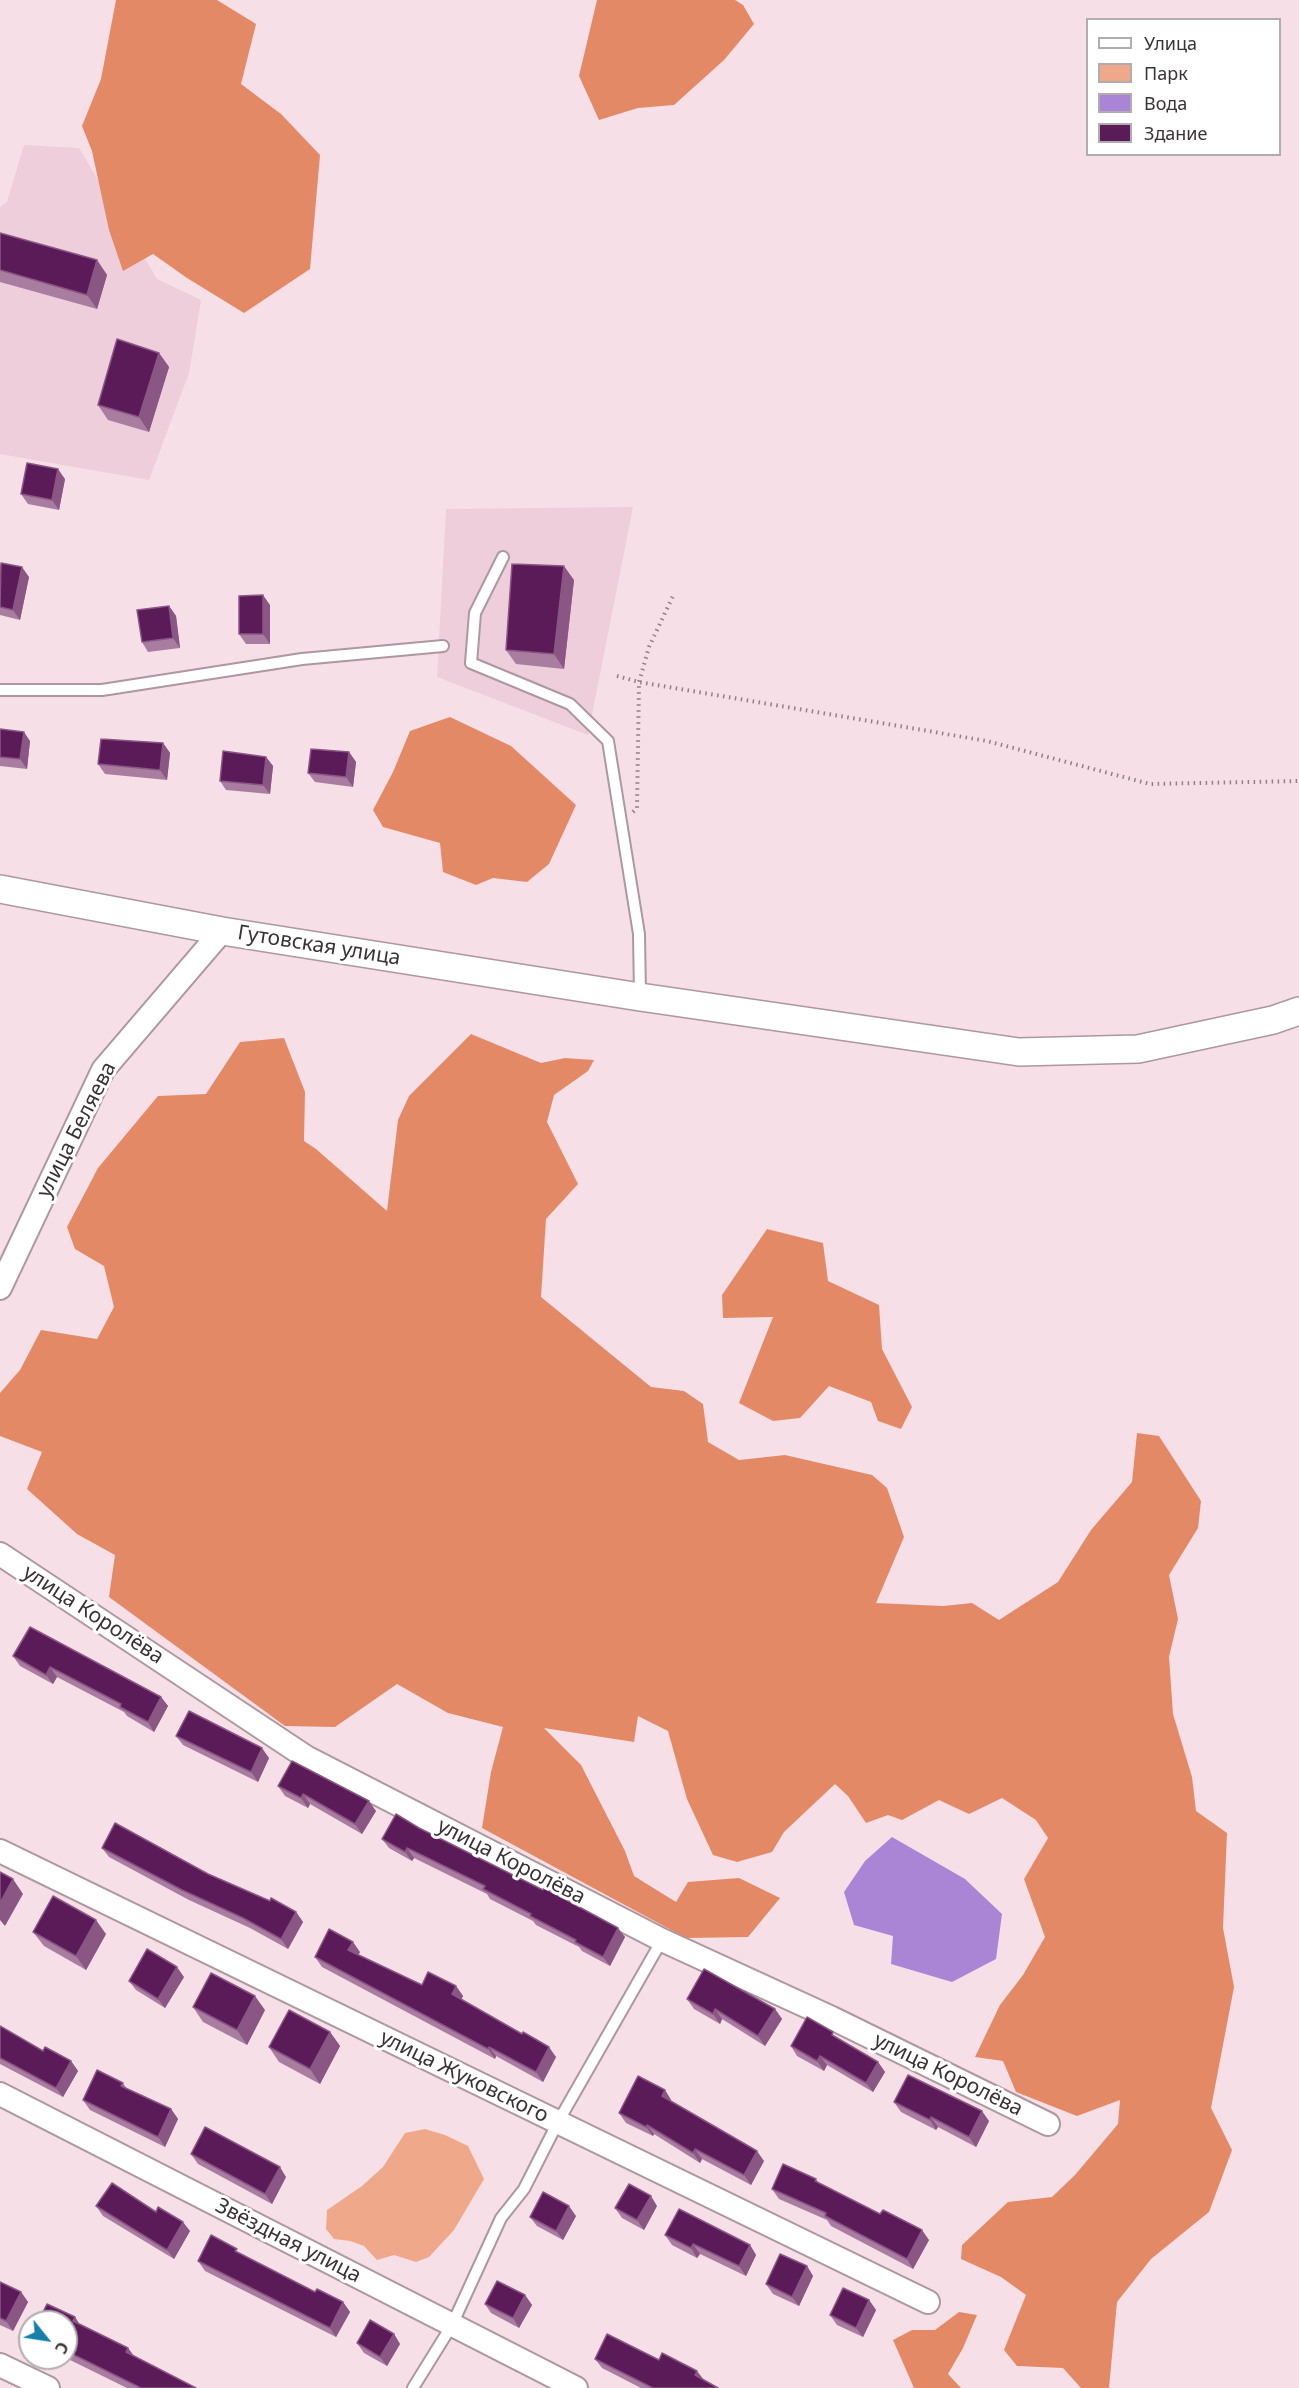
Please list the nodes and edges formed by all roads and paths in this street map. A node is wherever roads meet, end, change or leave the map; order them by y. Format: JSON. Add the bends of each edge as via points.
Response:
{"nodes":[{"id":1,"x":503,"y":556,"type":"dead end"},
{"id":2,"x":673,"y":596,"type":"dead end"},
{"id":3,"x":442,"y":646,"type":"dead end"},
{"id":4,"x":617,"y":676,"type":"dead end"},
{"id":5,"x":639,"y":682,"type":"junction"},
{"id":6,"x":0,"y":690,"type":"edge"},
{"id":7,"x":1299,"y":781,"type":"edge"},
{"id":8,"x":621,"y":823,"type":"junction"},
{"id":9,"x":0,"y":889,"type":"edge"},
{"id":10,"x":222,"y":931,"type":"junction"},
{"id":11,"x":640,"y":997,"type":"junction"},
{"id":12,"x":1299,"y":1011,"type":"edge"},
{"id":13,"x":0,"y":1288,"type":"edge"},
{"id":14,"x":0,"y":1554,"type":"edge"},
{"id":15,"x":0,"y":1851,"type":"edge"},
{"id":16,"x":662,"y":1940,"type":"junction"},
{"id":17,"x":0,"y":2094,"type":"edge"},
{"id":18,"x":558,"y":2122,"type":"junction"},
{"id":19,"x":1048,"y":2124,"type":"dead end"},
{"id":20,"x":928,"y":2302,"type":"dead end"},
{"id":21,"x":452,"y":2325,"type":"junction"},
{"id":22,"x":0,"y":2365,"type":"edge"},
{"id":23,"x":48,"y":2388,"type":"edge"},
{"id":24,"x":413,"y":2388,"type":"edge"},
{"id":25,"x":576,"y":2388,"type":"edge"}],
"edges":[{"from":1,"to":8,"type":"lane","via":[[476,613],[471,663],[570,704],[608,741]]},
{"from":2,"to":5,"type":"path","via":[[649,647]]},
{"from":3,"to":6,"type":"lane","via":[[302,659],[102,690]]},
{"from":4,"to":5,"type":"path"},
{"from":5,"to":7,"type":"path","via":[[987,741],[1150,784]]},
{"from":5,"to":8,"type":"path","via":[[637,808]]},
{"from":8,"to":11,"type":"lane","via":[[639,934]]},
{"from":9,"to":10,"type":"street","name":"Гутовская улица"},
{"from":10,"to":11,"type":"street","name":"Гутовская улица"},
{"from":10,"to":13,"type":"street","name":"улица Беляева","via":[[103,1070]]},
{"from":11,"to":12,"type":"street","name":"Гутовская улица","via":[[1019,1052],[1138,1049]]},
{"from":14,"to":16,"type":"street","name":"улица Королёва","via":[[306,1757]]},
{"from":15,"to":18,"type":"street","name":"улица Жуковского"},
{"from":16,"to":18,"type":"lane"},
{"from":16,"to":19,"type":"street","name":"улица Королёва"},
{"from":17,"to":21,"type":"street","name":"Звёздная улица"},
{"from":18,"to":20,"type":"street","name":"улица Жуковского"},
{"from":18,"to":21,"type":"lane","via":[[524,2189],[501,2218]]},
{"from":21,"to":24,"type":"lane"},
{"from":21,"to":25,"type":"street","name":"Звёздная улица"},
{"from":22,"to":23,"type":"street"}]}
